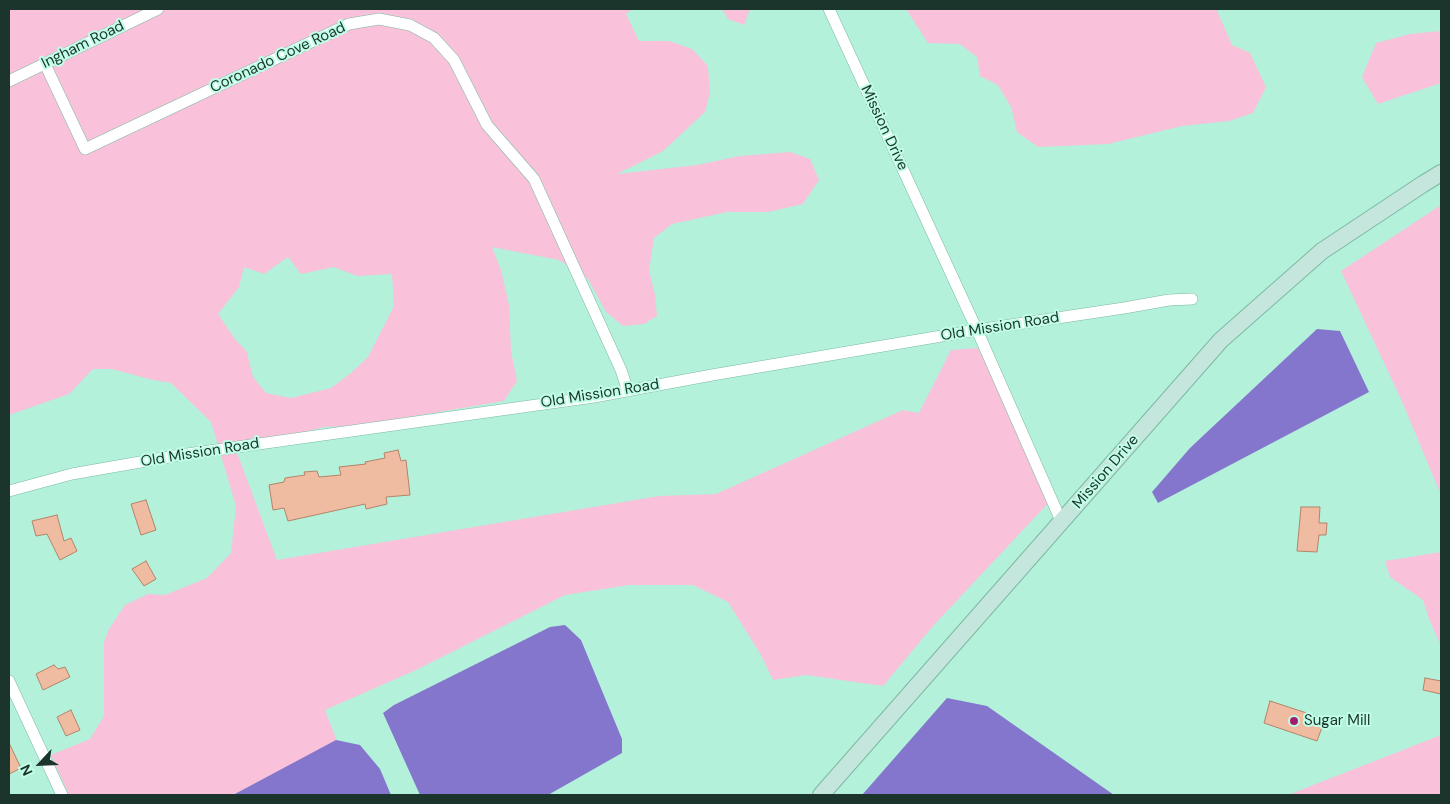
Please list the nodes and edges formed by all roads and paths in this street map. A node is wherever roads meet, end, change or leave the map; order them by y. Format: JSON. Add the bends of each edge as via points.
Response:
{"nodes":[{"id":1,"x":158,"y":9,"type":"edge"},
{"id":2,"x":829,"y":9,"type":"edge"},
{"id":3,"x":45,"y":64,"type":"junction"},
{"id":4,"x":9,"y":81,"type":"edge"},
{"id":5,"x":1441,"y":173,"type":"edge"},
{"id":6,"x":1192,"y":299,"type":"dead end"},
{"id":7,"x":977,"y":330,"type":"junction"},
{"id":8,"x":628,"y":390,"type":"junction"},
{"id":9,"x":9,"y":491,"type":"edge"},
{"id":10,"x":1062,"y":523,"type":"junction"},
{"id":11,"x":9,"y":681,"type":"edge"},
{"id":12,"x":62,"y":795,"type":"edge"},
{"id":13,"x":821,"y":795,"type":"edge"}],
"edges":[{"from":1,"to":3,"type":"street","name":"Ingham Road"},
{"from":2,"to":7,"type":"street","name":"Mission Drive"},
{"from":3,"to":4,"type":"street","name":"Ingham Road"},
{"from":3,"to":8,"type":"street","name":"Coronado Cove Road","via":[[85,149],[349,24],[379,19],[410,25],[434,38],[454,60],[487,125],[534,179]]},
{"from":5,"to":10,"type":"street","name":"Mission Drive","via":[[1322,252],[1220,340]]},
{"from":6,"to":7,"type":"street","name":"Old Mission Road"},
{"from":7,"to":8,"type":"street","name":"Old Mission Road"},
{"from":7,"to":10,"type":"street","name":"Mission Drive"},
{"from":8,"to":9,"type":"street","name":"Old Mission Road","via":[[180,455],[74,473]]},
{"from":10,"to":13,"type":"street","name":"Mission Drive"},
{"from":11,"to":12,"type":"street"}]}
